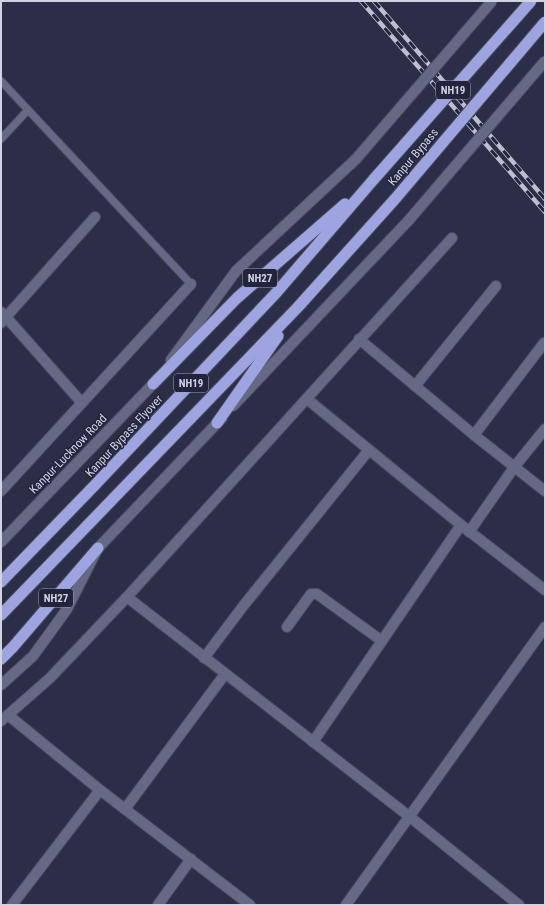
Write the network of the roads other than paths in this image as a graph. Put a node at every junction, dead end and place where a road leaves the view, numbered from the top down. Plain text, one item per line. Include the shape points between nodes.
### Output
1 (492, 1) edge
2 (531, 1) edge
3 (545, 22) edge
4 (545, 61) edge
5 (1, 81) edge
6 (28, 110) junction
7 (1, 139) edge
8 (374, 179) junction
9 (95, 217) dead end
10 (452, 238) dead end
11 (191, 284) joint
12 (496, 286) dead end
13 (298, 307) junction
14 (3, 317) edge
15 (360, 339) junction
16 (544, 343) dead end
17 (153, 384) junction
18 (415, 386) junction
19 (307, 399) junction
20 (82, 403) junction
21 (217, 423) junction
22 (545, 429) edge
23 (474, 435) junction
24 (369, 450) junction
25 (515, 466) junction
26 (545, 491) edge
27 (1, 492) edge
28 (461, 525) junction
29 (470, 532) junction
30 (1, 542) edge
31 (98, 548) junction
32 (1, 582) edge
33 (545, 590) edge
34 (127, 597) junction
35 (1, 615) edge
36 (287, 627) dead end
37 (545, 627) edge
38 (382, 642) junction
39 (204, 658) junction
40 (1, 659) edge
41 (225, 674) junction
42 (1, 685) edge
43 (5, 718) edge
44 (313, 742) junction
45 (100, 790) junction
46 (125, 809) junction
47 (410, 817) junction
48 (191, 859) junction
49 (12, 905) edge
50 (158, 905) edge
51 (250, 905) edge
52 (346, 905) edge
53 (519, 905) edge

1 - 17 street, Kanpur-Lucknow Road, bridge via 356,159 236,271
2 - 8 highway, Kanpur Bypass / NH19, bridge
3 - 13 highway, Kanpur Bypass / NH19, bridge via 395,199
4 - 21 street, bridge via 409,220
5 - 6 lane
6 - 7 lane
6 - 11 lane
8 - 17 highway, NH27 via 237,298
8 - 32 highway, Kanpur Bypass Flyover / NH19 via 276,293
9 - 14 street
10 - 15 street
11 - 20 street
12 - 18 street
13 - 21 highway, NH27
13 - 35 highway, NH19
14 - 20 street
15 - 18 street
15 - 19 street
16 - 23 street
17 - 30 street, Kanpur-Lucknow Road / NH27
18 - 23 street
19 - 24 street
19 - 34 street
20 - 27 street
21 - 31 street, NH27
22 - 25 street
23 - 25 street
24 - 28 street
24 - 39 street
25 - 26 street
25 - 29 street
28 - 29 street
28 - 38 street
29 - 33 street
31 - 40 highway, NH27
31 - 42 street via 67,609 33,656
34 - 39 street
34 - 43 street via 50,678
36 - 38 street via 311,594 316,594
37 - 47 street
38 - 44 street
39 - 41 street
41 - 44 street
41 - 46 street
43 - 45 street
44 - 47 street
45 - 46 street
45 - 49 street
46 - 48 street
47 - 52 street
47 - 53 street
48 - 50 street
48 - 51 street

